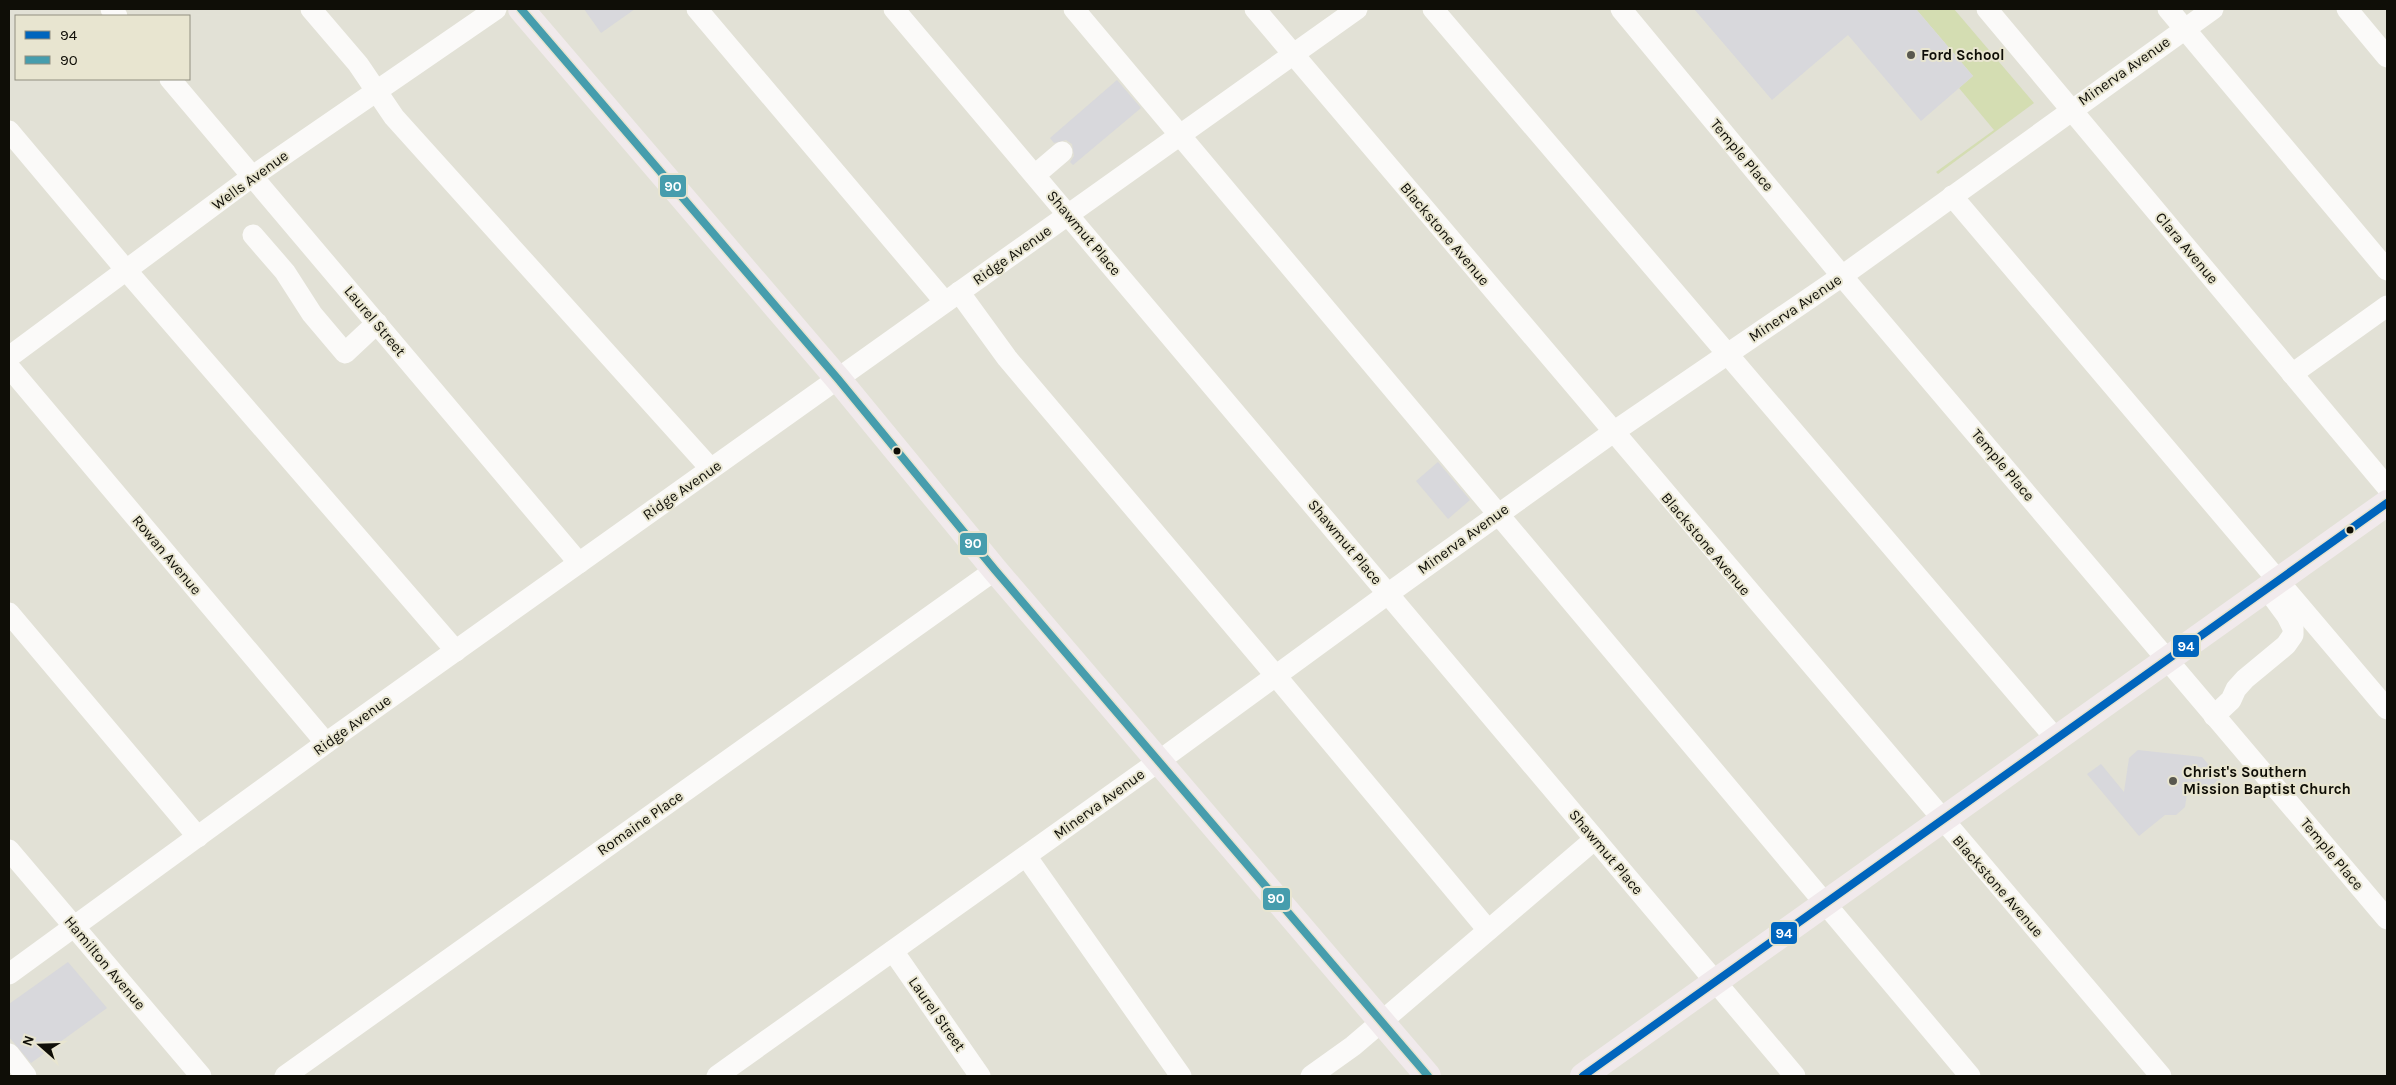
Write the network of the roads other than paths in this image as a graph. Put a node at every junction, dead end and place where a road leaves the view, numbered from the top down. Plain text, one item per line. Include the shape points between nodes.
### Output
1 (311, 9) edge
2 (496, 9) edge
3 (521, 9) edge
4 (697, 9) edge
5 (894, 9) edge
6 (1074, 9) edge
7 (1255, 9) edge
8 (1357, 9) edge
9 (1434, 9) edge
10 (1621, 9) edge
11 (1987, 9) edge
12 (2168, 9) edge
13 (2213, 9) edge
14 (2347, 9) edge
15 (2185, 28) junction
16 (1294, 55) junction
17 (2387, 57) edge
18 (171, 80) edge
19 (377, 91) junction
20 (2072, 108) junction
21 (9, 131) edge
22 (1181, 134) junction
23 (1062, 152) dead end
24 (1035, 175) junction
25 (253, 176) junction
26 (1952, 196) junction
27 (1068, 214) junction
28 (253, 235) dead end
29 (126, 270) junction
30 (2387, 270) edge
31 (1842, 276) junction
32 (952, 297) junction
33 (2387, 306) edge
34 (377, 323) junction
35 (1728, 354) junction
36 (9, 357) edge
37 (9, 367) edge
38 (2292, 374) junction
39 (838, 379) junction
40 (1612, 432) junction
41 (711, 469) junction
42 (2387, 486) edge
43 (2387, 503) edge
44 (1500, 513) junction
45 (579, 563) junction
46 (995, 570) junction
47 (2272, 585) junction
48 (1388, 593) junction
49 (9, 613) edge
50 (456, 651) junction
51 (2167, 660) junction
52 (1276, 676) junction
53 (2387, 709) edge
54 (2214, 716) junction
55 (2056, 739) junction
56 (326, 743) junction
57 (1159, 761) junction
58 (1942, 821) junction
59 (198, 837) junction
60 (1595, 839) junction
61 (9, 850) edge
62 (1026, 856) junction
63 (1824, 905) junction
64 (2387, 919) edge
65 (75, 927) junction
66 (1488, 930) junction
67 (893, 951) junction
68 (9, 974) edge
69 (1716, 982) junction
70 (1382, 1021) junction
71 (9, 1054) edge
72 (26, 1076) edge
73 (200, 1076) edge
74 (285, 1076) edge
75 (718, 1076) edge
76 (980, 1076) edge
77 (1181, 1076) edge
78 (1311, 1076) edge
79 (1428, 1076) edge
80 (1583, 1076) edge
81 (1795, 1076) edge
82 (1970, 1076) edge
83 (2161, 1076) edge

1 - 19 street
2 - 19 street, Wells Avenue
3 - 39 main road
4 - 32 street
5 - 24 street, Shawmut Place
6 - 22 street
7 - 16 street, Blackstone Avenue
8 - 16 street, Ridge Avenue
9 - 35 street
10 - 31 street, Temple Place
11 - 20 street, Clara Avenue
12 - 15 street
13 - 15 street, Minerva Avenue
14 - 17 street
15 - 20 street, Minerva Avenue
15 - 30 street
16 - 22 street, Ridge Avenue
16 - 40 street, Blackstone Avenue
18 - 25 street, Laurel Street
19 - 25 street, Wells Avenue
19 - 41 street via 394,117
20 - 26 street, Minerva Avenue
20 - 38 street, Clara Avenue
21 - 29 street
22 - 27 street, Ridge Avenue
22 - 44 street
23 - 24 street
24 - 27 street, Shawmut Place
25 - 29 street, Wells Avenue
25 - 34 street, Laurel Street
26 - 31 street, Minerva Avenue
26 - 47 street
27 - 32 street, Ridge Avenue
27 - 48 street, Shawmut Place
28 - 34 street via 345,353
29 - 36 street, Wells Avenue
29 - 50 street
31 - 35 street, Minerva Avenue
31 - 51 street, Temple Place
32 - 39 street, Ridge Avenue
32 - 52 street
33 - 38 street
34 - 45 street, Laurel Street
35 - 40 street, Minerva Avenue
35 - 55 street
37 - 56 street, Rowan Avenue
38 - 42 street, Clara Avenue
39 - 41 street, Ridge Avenue
39 - 46 main road
40 - 44 street, Minerva Avenue
40 - 58 street, Blackstone Avenue
41 - 45 street, Ridge Avenue
43 - 47 main road
44 - 48 street, Minerva Avenue
44 - 63 street
45 - 50 street, Ridge Avenue
46 - 57 main road
46 - 74 street, Romaine Place
47 - 51 main road
47 - 53 street
47 - 54 street via 2294,635 2236,688 2231,700
48 - 52 street, Minerva Avenue
48 - 60 street, Shawmut Place
49 - 59 street
50 - 56 street, Ridge Avenue
51 - 54 street, Temple Place
51 - 55 main road
52 - 57 street, Minerva Avenue
52 - 66 street
54 - 64 street, Temple Place
55 - 58 main road
56 - 59 street, Ridge Avenue
57 - 62 street, Minerva Avenue
57 - 70 main road
58 - 63 main road
58 - 83 street, Blackstone Avenue
59 - 65 street, Ridge Avenue
60 - 66 street
60 - 69 street, Shawmut Place
61 - 65 street, Hamilton Avenue
62 - 67 street, Minerva Avenue
62 - 77 street
63 - 69 main road
63 - 82 street
65 - 68 street, Ridge Avenue
65 - 73 street, Hamilton Avenue
66 - 70 street
67 - 75 street, Minerva Avenue
67 - 76 street, Laurel Street
69 - 80 main road
69 - 81 street, Shawmut Place
70 - 78 street
70 - 79 main road
71 - 72 street

